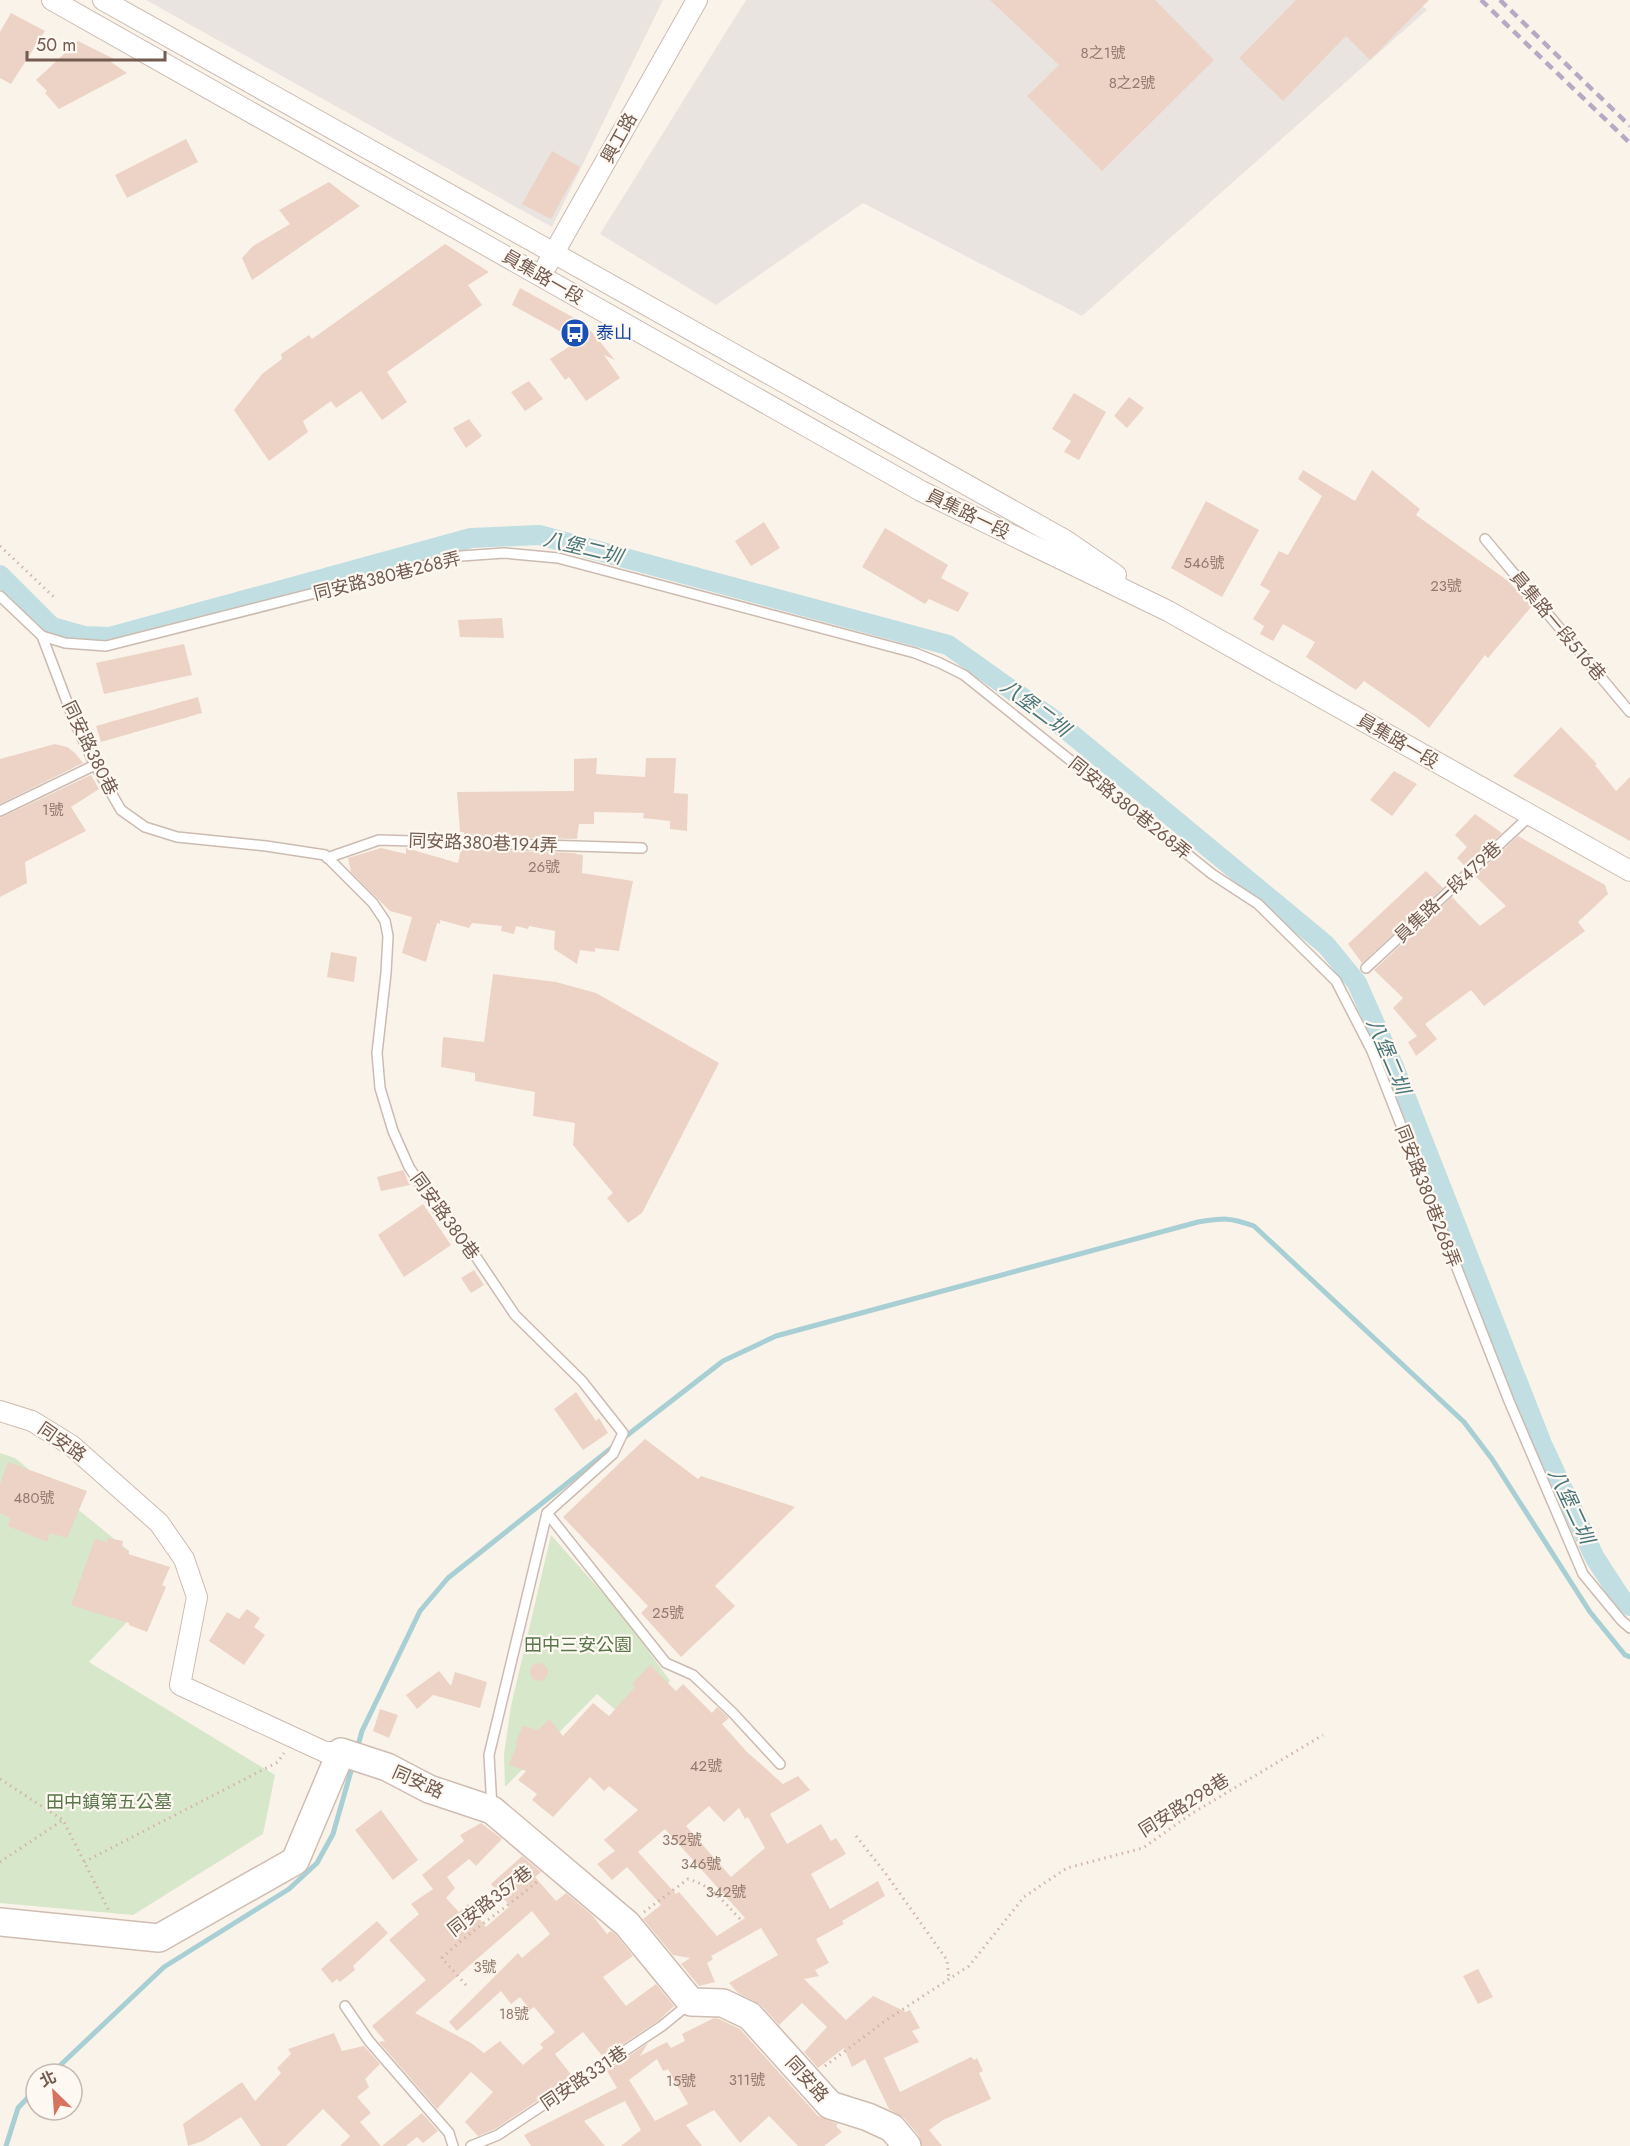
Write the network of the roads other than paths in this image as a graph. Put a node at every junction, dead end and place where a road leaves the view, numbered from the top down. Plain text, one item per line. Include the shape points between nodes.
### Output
1 (52, 0) edge
2 (103, 0) edge
3 (697, 0) edge
4 (554, 254) junction
5 (540, 275) junction
6 (1485, 539) dead end
7 (0, 596) edge
8 (1168, 611) junction
9 (42, 636) junction
10 (1630, 712) edge
11 (95, 765) junction
12 (0, 811) edge
13 (1530, 816) junction
14 (642, 848) dead end
15 (327, 858) junction
16 (1630, 871) edge
17 (1366, 968) dead end
18 (0, 1411) edge
19 (547, 1513) junction
20 (1630, 1628) edge
21 (341, 1752) junction
22 (780, 1764) dead end
23 (492, 1810) junction
24 (0, 1922) edge
25 (691, 2002) junction
26 (345, 2006) dead end
27 (453, 2146) edge
28 (471, 2146) edge
29 (907, 2146) edge

1 - 5 street, 員集路一段
2 - 4 street, 員集路一段
3 - 4 street, 興工路
4 - 5 street, 興工路
4 - 8 street, 員集路一段 via 1065,540
5 - 8 street, 員集路一段 via 921,491
6 - 10 lane, 員集路一段516巷
7 - 9 lane
8 - 13 street, 員集路一段
9 - 11 lane, 同安路380巷
9 - 20 lane, 同安路380巷268弄 via 65,643 106,646 461,556 504,554 558,558 604,570 915,653 964,675 1212,874 1258,904 1336,981 1372,1051 1509,1401 1583,1574
11 - 12 lane
11 - 15 lane, 同安路380巷 via 121,810 145,827 177,837 266,846
13 - 16 street, 員集路一段
13 - 17 lane, 員集路一段479巷
14 - 15 lane, 同安路380巷194弄 via 378,840
15 - 19 lane, 同安路380巷 via 373,903 385,921 386,974 377,1053 380,1088 409,1167 515,1315 582,1381 623,1433 613,1454
18 - 21 street, 同安路 via 32,1421 71,1445 159,1523 184,1559 197,1597 180,1685 325,1752
19 - 22 lane via 666,1663 693,1675
19 - 23 lane via 489,1755
21 - 23 street, 同安路
21 - 24 street via 295,1861 159,1938
23 - 25 street, 同安路 via 627,1924
25 - 28 lane, 同安路331巷 via 662,2026 498,2135
25 - 29 street, 同安路 via 723,2003 750,2016 830,2105 892,2128
26 - 27 lane via 369,2041 449,2133

